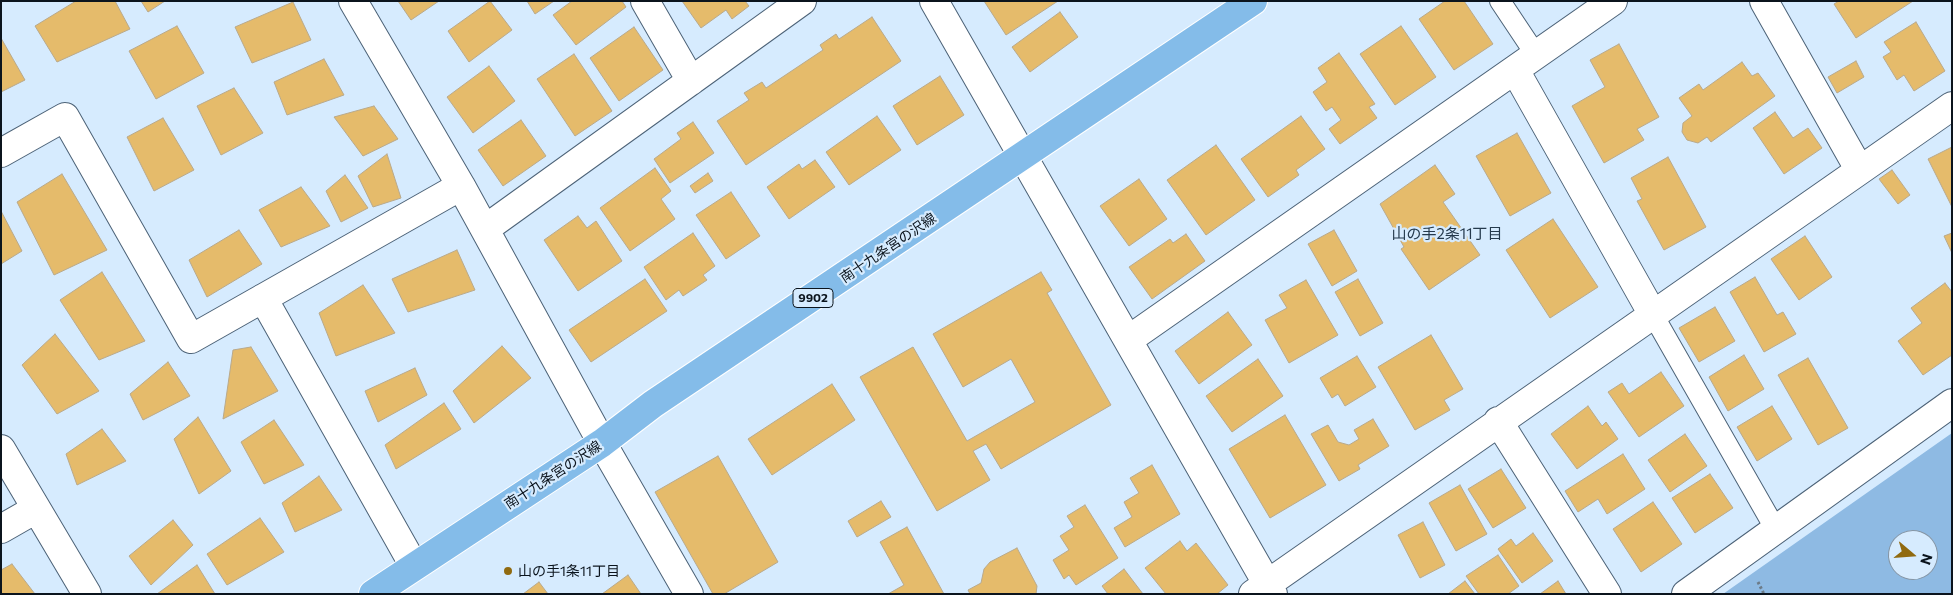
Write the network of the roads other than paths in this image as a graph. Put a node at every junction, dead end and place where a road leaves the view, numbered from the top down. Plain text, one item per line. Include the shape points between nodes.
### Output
1 (353, 1) edge
2 (645, 1) edge
3 (802, 1) edge
4 (934, 1) edge
5 (1253, 1) edge
6 (1500, 1) edge
7 (1613, 1) edge
8 (1764, 1) edge
9 (1526, 63) junction
10 (691, 81) junction
11 (1952, 106) edge
12 (1, 153) edge
13 (1022, 158) junction
14 (1859, 169) junction
15 (460, 186) junction
16 (484, 229) junction
17 (263, 298) junction
18 (1652, 314) junction
19 (1128, 340) junction
20 (1952, 403) edge
21 (1498, 421) junction
22 (602, 443) junction
23 (1, 449) edge
24 (36, 509) junction
25 (1, 529) edge
26 (1776, 530) junction
27 (414, 566) junction
28 (1264, 590) edge
29 (87, 594) edge
30 (373, 594) edge
31 (689, 594) edge
32 (1607, 594) edge
33 (1686, 594) edge

1 - 15 street
2 - 10 street
3 - 10 street
4 - 13 street
5 - 13 main road, 南十九条宮の沢線 / 9902
6 - 9 lane
7 - 9 street
8 - 14 street
9 - 18 street
9 - 19 street
10 - 16 street
11 - 14 street
12 - 17 street via 65,117 191,339
13 - 19 street
13 - 22 main road, 南十九条宮の沢線 / 9902 via 653,404
14 - 18 street
15 - 16 street
15 - 17 street
16 - 22 street
17 - 27 street
18 - 21 street
18 - 26 lane
19 - 28 street
20 - 26 street
21 - 28 street
21 - 32 street
22 - 27 main road, 南十九条宮の沢線 / 9902
22 - 31 street
23 - 24 street
24 - 25 street
24 - 29 street
26 - 33 street
27 - 30 main road, 南十九条宮の沢線 / 9902

